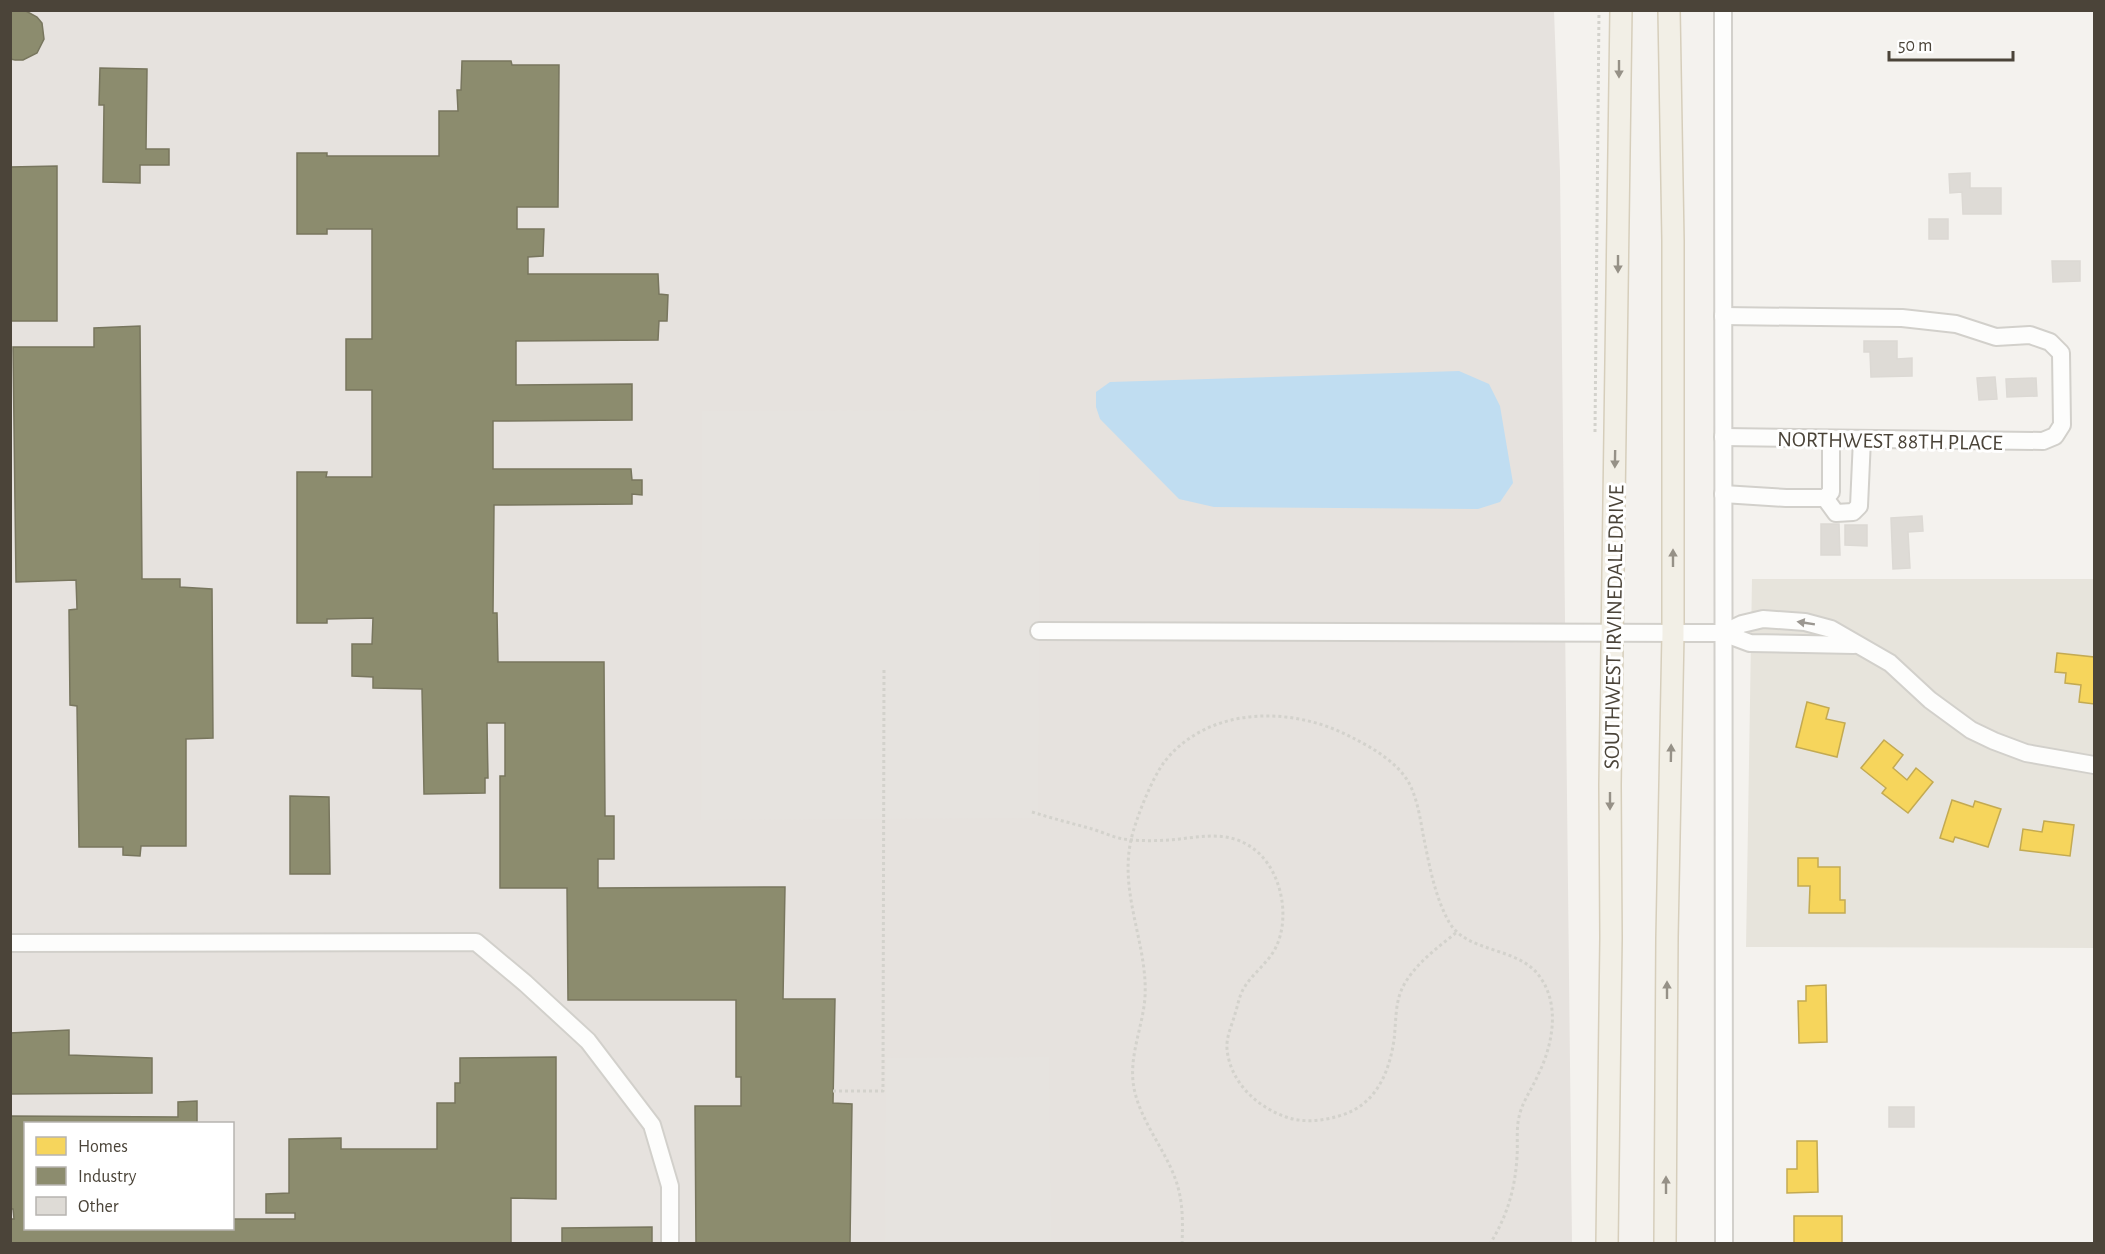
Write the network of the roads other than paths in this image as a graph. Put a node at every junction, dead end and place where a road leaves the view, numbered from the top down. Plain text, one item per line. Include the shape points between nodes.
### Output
1 (1621, 10) edge
2 (1669, 10) edge
3 (1723, 10) edge
4 (1723, 316) junction
5 (1723, 437) junction
6 (1831, 439) junction
7 (1862, 439) junction
8 (1723, 494) junction
9 (1825, 498) junction
10 (1039, 631) dead end
11 (1613, 633) junction
12 (1673, 633) junction
13 (1723, 633) junction
14 (1858, 646) junction
15 (2094, 765) edge
16 (10, 943) edge
17 (670, 1244) edge
18 (1607, 1244) edge
19 (1665, 1244) edge
20 (1724, 1244) edge

1 -> 11 main road, SOUTHWEST IRVINEDALE DRIVE
12 -> 2 main road
3 - 4 street
4 - 5 street
4 - 7 street, NORTHWEST 88TH PLACE via 1902,318 1956,324 1996,337 2030,335 2050,342 2061,353 2062,425 2055,436 2043,441
5 - 6 street, NORTHWEST 88TH PLACE
5 - 8 street
6 - 7 street, NORTHWEST 88TH PLACE
6 - 9 street via 1831,492
7 - 9 street via 1859,506 1853,512 1836,513
8 - 9 street
8 - 13 street
10 - 11 street
11 - 12 street
11 -> 18 main road, SOUTHWEST IRVINEDALE DRIVE
12 - 13 street
19 -> 12 main road
13 - 14 street via 1750,643
14 -> 13 street via 1832,628 1805,622 1763,619
13 - 20 street
14 - 15 street via 1890,663 1930,700 1971,730 2026,753
16 - 17 street via 477,942 588,1041 652,1125 670,1186

